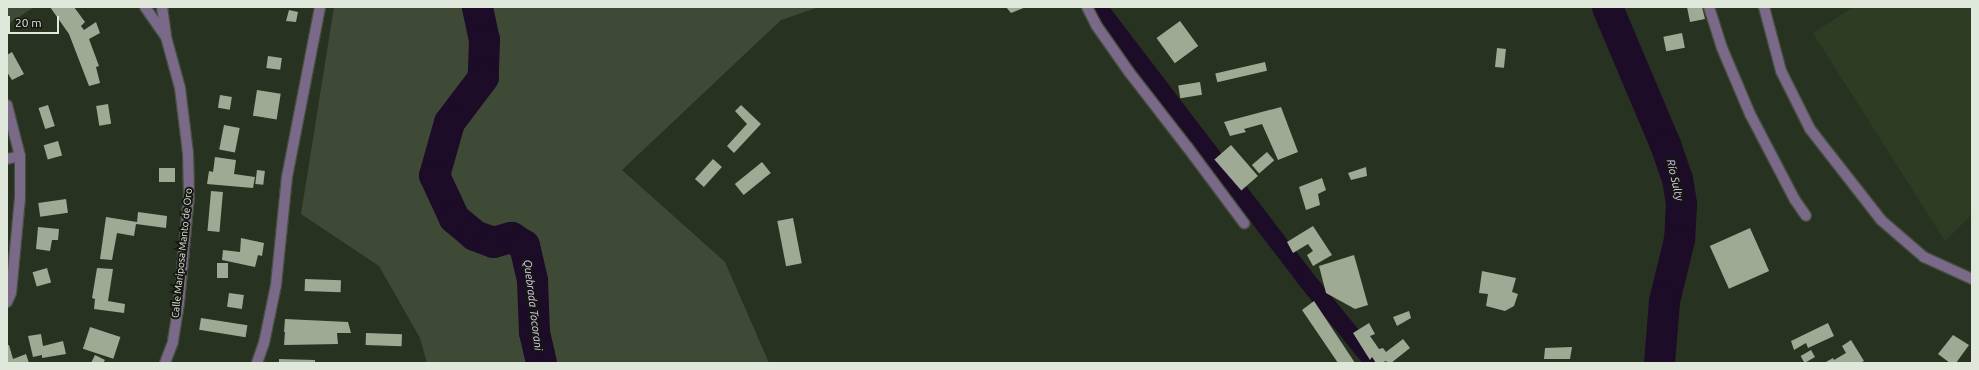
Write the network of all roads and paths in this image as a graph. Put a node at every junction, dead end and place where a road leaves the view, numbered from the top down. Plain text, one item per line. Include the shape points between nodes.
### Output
1 (145, 7) edge
2 (162, 7) edge
3 (320, 7) edge
4 (1087, 7) edge
5 (1709, 7) edge
6 (1764, 7) edge
7 (166, 37) junction
8 (7, 105) edge
9 (20, 156) junction
10 (7, 159) edge
11 (1806, 216) dead end
12 (1244, 223) dead end
13 (1972, 279) edge
14 (7, 302) edge
15 (165, 363) edge
16 (257, 363) edge

1 - 7 street, Calle Mariposa Manto de Oro
2 - 7 street
3 - 16 street via 287,177 276,285 264,343
4 - 12 street via 1096,25 1129,72
5 - 11 street via 1722,48 1750,114
6 - 13 street via 1781,72 1815,135 1880,220 1924,257
7 - 15 street, Calle Mariposa Manto de Oro via 180,88 190,194 179,303 173,342
8 - 9 street
9 - 10 street
9 - 14 street via 11,293

